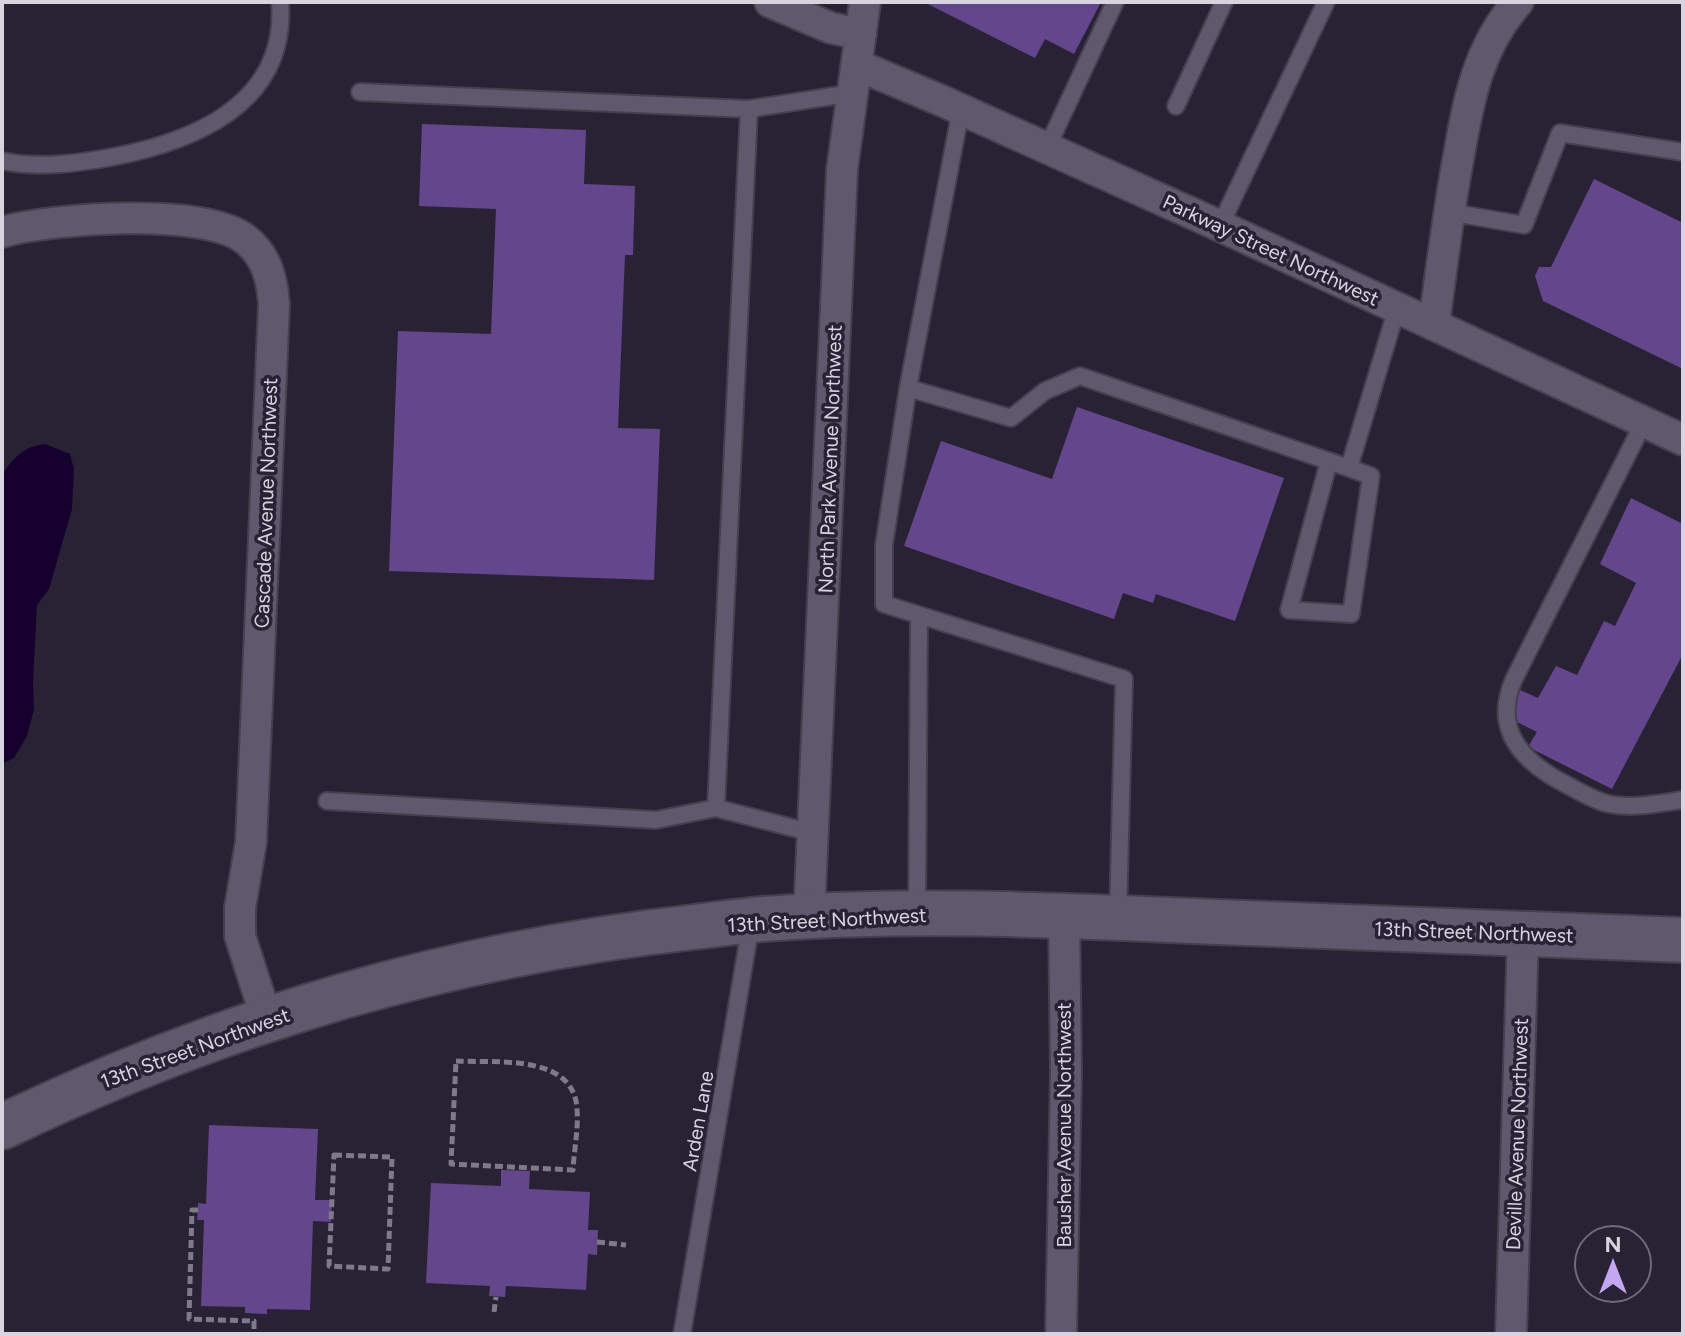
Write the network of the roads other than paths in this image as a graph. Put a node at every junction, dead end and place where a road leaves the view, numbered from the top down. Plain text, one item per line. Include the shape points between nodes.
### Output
1 (280, 2) edge
2 (770, 2) edge
3 (865, 2) edge
4 (1115, 2) edge
5 (1224, 2) edge
6 (1326, 2) edge
7 (1518, 2) edge
8 (861, 34) junction
9 (855, 79) junction
10 (360, 92) dead end
11 (1176, 106) dead end
12 (749, 109) junction
13 (961, 109) junction
14 (1047, 148) junction
15 (1683, 152) edge
16 (2, 161) edge
17 (1448, 212) junction
18 (1220, 226) junction
19 (2, 232) edge
20 (1397, 308) junction
21 (1434, 325) junction
22 (908, 388) junction
23 (1644, 422) junction
24 (1683, 440) edge
25 (1329, 461) junction
26 (1349, 468) junction
27 (919, 615) junction
28 (1683, 800) edge
29 (327, 801) dead end
30 (716, 808) junction
31 (813, 833) junction
32 (917, 914) junction
33 (1064, 916) junction
34 (809, 917) junction
35 (1118, 918) junction
36 (751, 921) junction
37 (1523, 934) junction
38 (1683, 940) edge
39 (267, 1020) junction
40 (2, 1127) edge
41 (682, 1331) edge
42 (1061, 1334) edge
43 (1511, 1334) edge

1 - 16 lane via 279,40 260,81 230,113 196,133 149,150 88,161 39,166
2 - 8 street via 831,28
3 - 8 street, North Park Avenue Northwest
4 - 14 lane
5 - 11 lane
6 - 18 lane
7 - 17 street via 1471,88
8 - 9 street, North Park Avenue Northwest
9 - 12 lane
9 - 13 street, Parkway Street Northwest
9 - 31 street, North Park Avenue Northwest via 842,170
10 - 12 lane
12 - 30 lane
13 - 14 street, Parkway Street Northwest
13 - 22 lane
14 - 18 street, Parkway Street Northwest
15 - 17 lane via 1560,133 1524,225
17 - 21 street
18 - 20 street, Parkway Street Northwest
19 - 39 street, Cascade Avenue Northwest via 96,218 208,223 246,240 272,279 251,842 240,908 240,936
20 - 21 street, Parkway Street Northwest
20 - 26 lane
21 - 23 street, Parkway Street Northwest
22 - 25 lane via 1011,418 1045,391 1080,376
22 - 27 lane via 884,545 884,604
23 - 24 street, Parkway Street Northwest
23 - 28 lane via 1514,679 1507,716 1520,751 1532,764 1596,800 1627,806
25 - 26 lane
25 - 26 lane via 1289,610 1351,614 1371,476
27 - 32 lane
27 - 35 lane via 1124,679
29 - 30 lane via 656,820
30 - 31 lane
31 - 34 street, North Park Avenue Northwest
32 - 33 main road, 13th Street Northwest
32 - 34 main road, 13th Street Northwest
33 - 35 main road, 13th Street Northwest
33 - 42 street, Bausher Avenue Northwest
34 - 36 main road, 13th Street Northwest
35 - 37 main road, 13th Street Northwest
36 - 39 main road, 13th Street Northwest via 632,934 449,968
36 - 41 lane, Arden Lane
37 - 38 main road, 13th Street Northwest
37 - 43 street, Deville Avenue Northwest
39 - 40 main road, 13th Street Northwest via 184,1048

